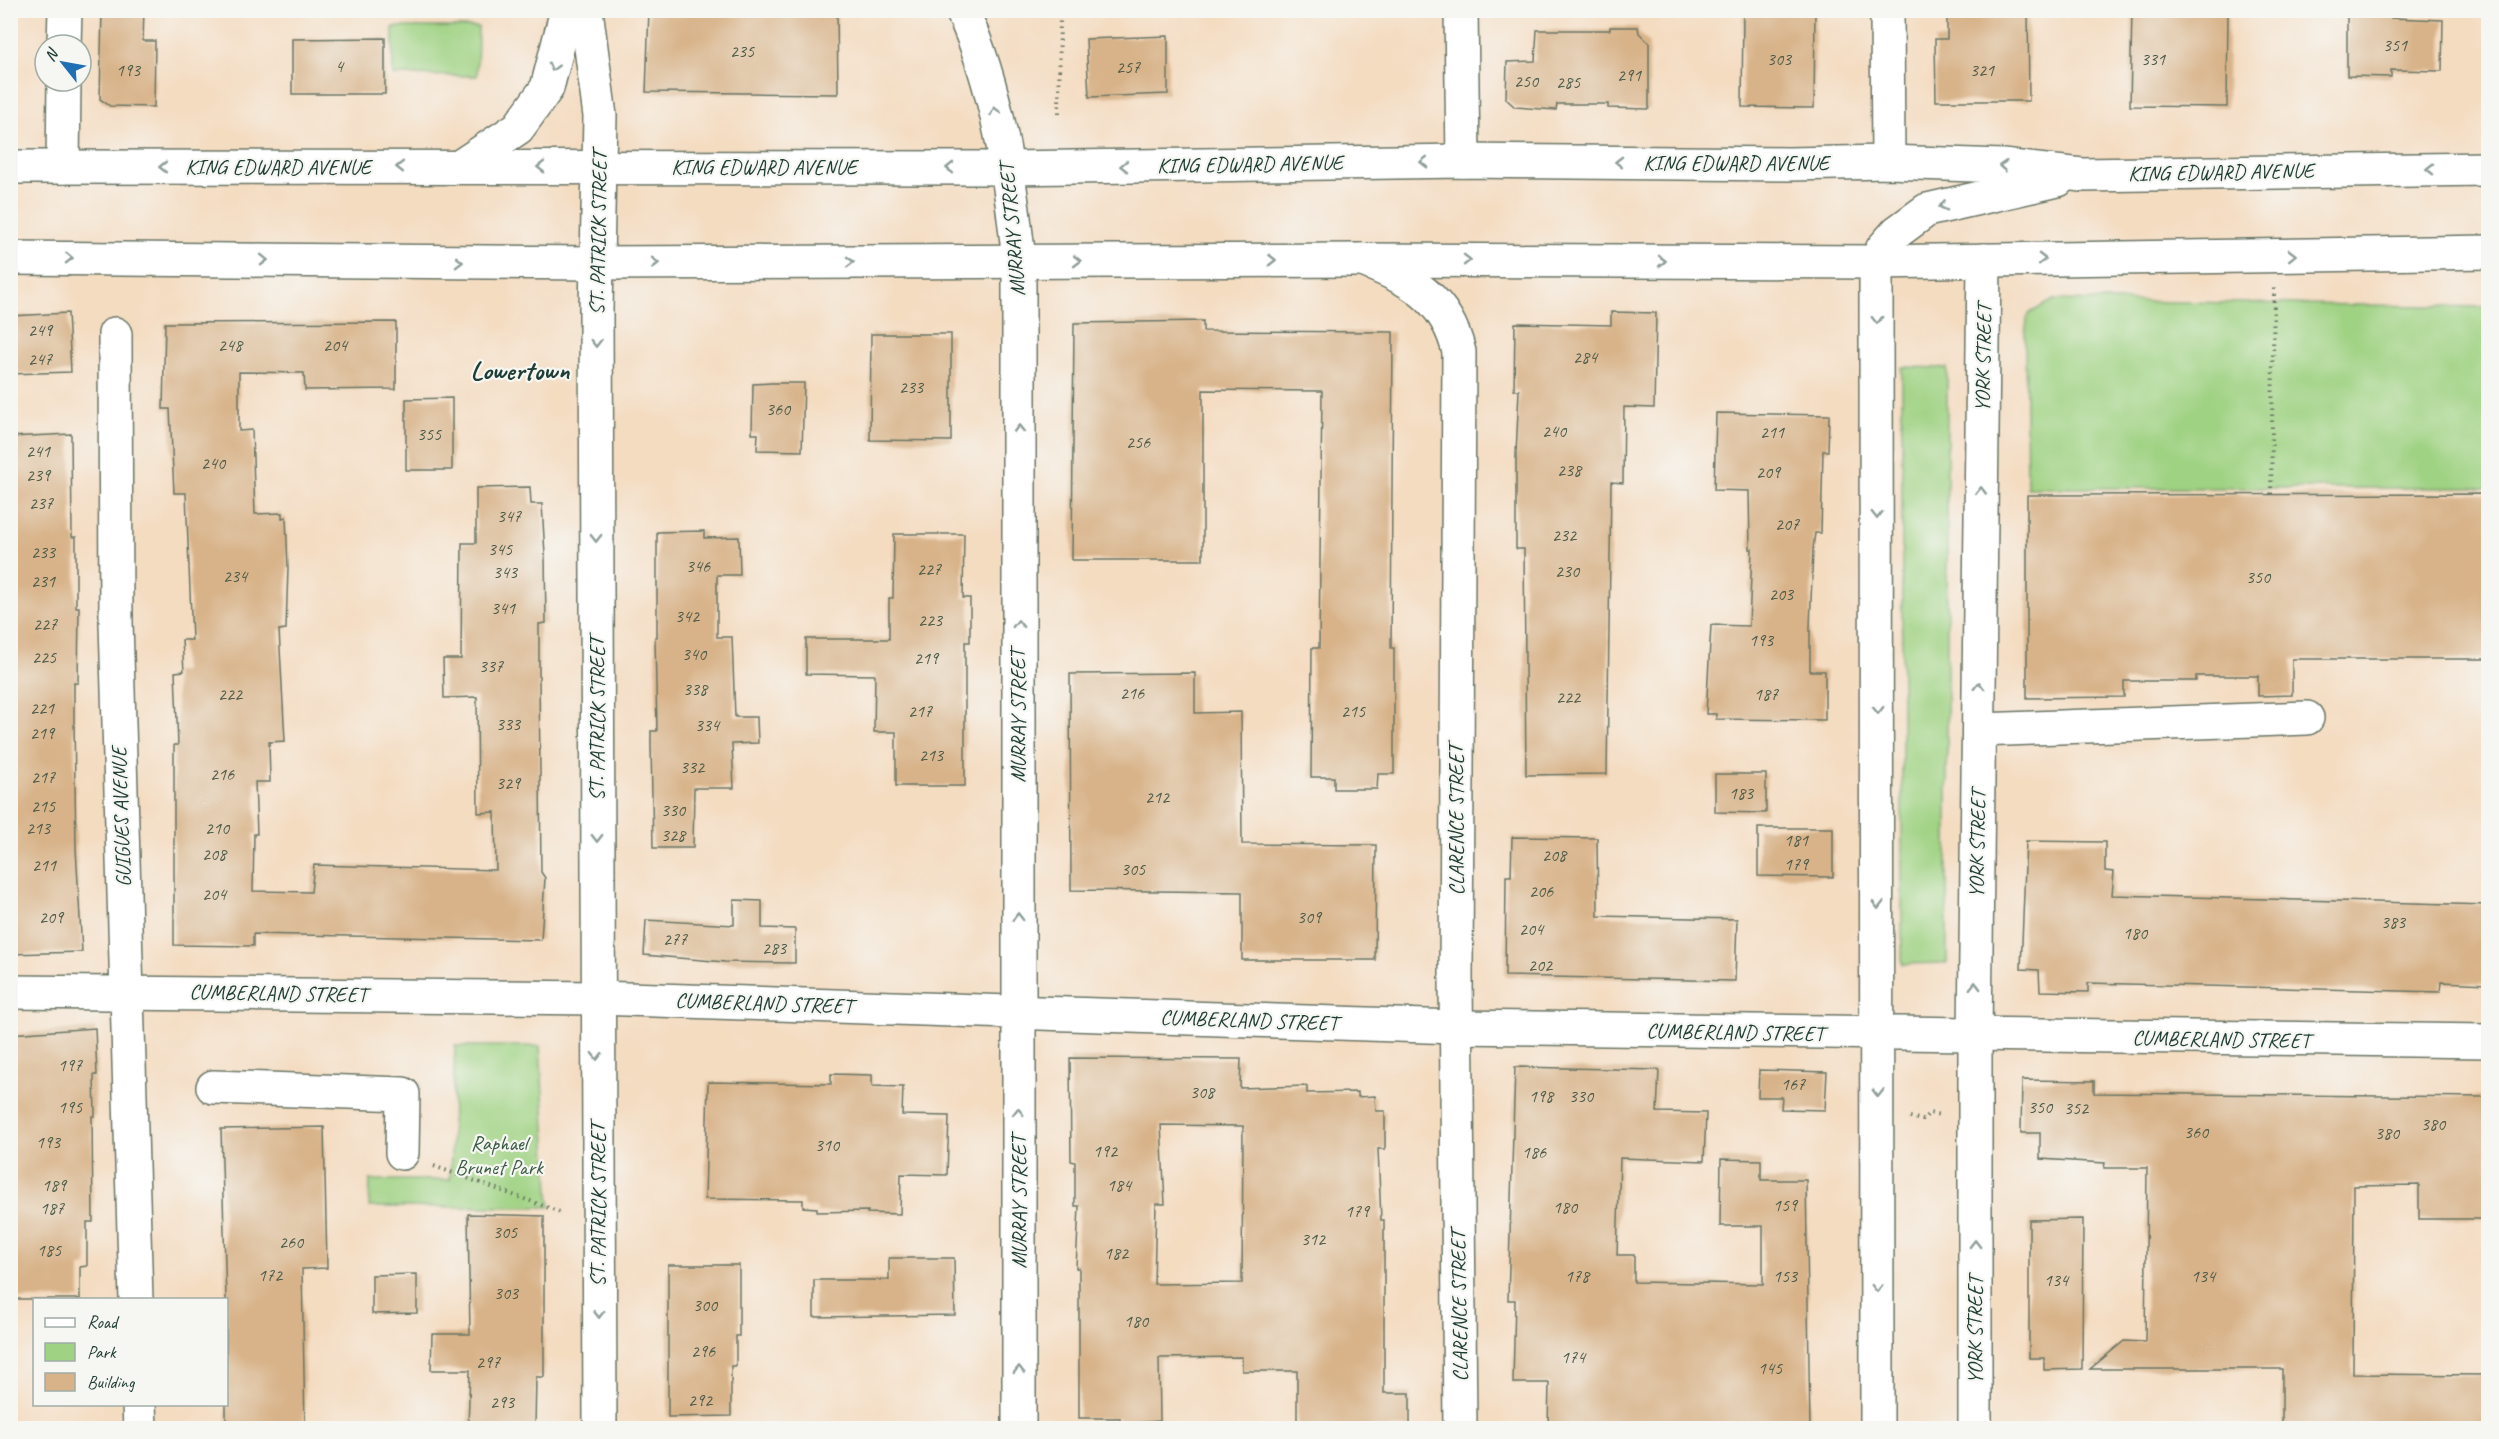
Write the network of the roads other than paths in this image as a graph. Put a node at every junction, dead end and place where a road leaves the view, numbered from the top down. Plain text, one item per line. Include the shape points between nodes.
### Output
1 (65, 10) edge
2 (567, 10) edge
3 (586, 10) edge
4 (962, 10) edge
5 (1461, 10) edge
6 (1887, 10) edge
7 (64, 33) edge
8 (64, 93) edge
9 (1463, 161) junction
10 (1888, 162) junction
11 (10, 167) edge
12 (63, 167) junction
13 (459, 167) junction
14 (600, 167) junction
15 (1009, 168) junction
16 (2488, 169) edge
17 (2082, 175) junction
18 (2488, 252) edge
19 (10, 258) edge
20 (1363, 260) junction
21 (1983, 260) junction
22 (1019, 261) junction
23 (1876, 262) junction
24 (596, 263) junction
25 (115, 334) dead end
26 (2307, 718) dead end
27 (1979, 730) junction
28 (126, 991) junction
29 (10, 992) edge
30 (597, 998) junction
31 (1017, 1011) junction
32 (1456, 1027) junction
33 (1878, 1034) junction
34 (1975, 1036) junction
35 (2488, 1041) edge
36 (213, 1087) dead end
37 (402, 1153) road end
38 (136, 1298) edge
39 (139, 1406) edge
40 (140, 1428) edge
41 (600, 1428) edge
42 (1019, 1428) edge
43 (1460, 1428) edge
44 (1877, 1428) edge
45 (1975, 1428) edge

1 - 7 main road
2 -> 13 main road via 547,88 518,128
3 - 14 main road, ST. PATRICK STREET via 600,116
15 -> 4 main road, MURRAY STREET via 986,71
5 - 9 main road
6 - 10 main road
8 - 12 main road
10 -> 9 main road, KING EDWARD AVENUE
9 -> 15 main road, KING EDWARD AVENUE
17 -> 10 main road, KING EDWARD AVENUE via 2003,166
11 - 12 main road, KING EDWARD AVENUE
13 -> 12 main road, KING EDWARD AVENUE
14 -> 13 main road, KING EDWARD AVENUE
15 -> 14 main road, KING EDWARD AVENUE
14 - 24 main road, ST. PATRICK STREET
15 - 22 main road, MURRAY STREET
16 -> 17 main road, KING EDWARD AVENUE
17 -> 23 main road via 1927,210 1897,232
21 -> 18 main road
19 -> 24 main road
22 -> 20 main road
20 -> 23 main road
20 - 32 main road, CLARENCE STREET via 1401,275 1421,288 1445,316 1459,352
21 - 23 main road
27 -> 21 main road, YORK STREET
24 -> 22 main road
31 -> 22 main road, MURRAY STREET
23 -> 33 main road
24 -> 30 main road, ST. PATRICK STREET
25 - 28 main road, GUIGUES AVENUE via 116,622
26 - 27 main road
34 -> 27 main road, YORK STREET
28 - 29 main road, CUMBERLAND STREET
28 - 30 main road, CUMBERLAND STREET
28 - 38 main road, GUIGUES AVENUE
30 - 31 main road, CUMBERLAND STREET
30 -> 41 main road, ST. PATRICK STREET
31 - 32 main road, CUMBERLAND STREET
42 -> 31 main road, MURRAY STREET
32 - 33 main road, CUMBERLAND STREET
32 - 43 main road, CLARENCE STREET
33 - 34 main road, CUMBERLAND STREET
33 -> 44 main road
34 - 35 main road, CUMBERLAND STREET
45 -> 34 main road, YORK STREET
36 - 37 main road via 403,1094
39 - 40 main road

